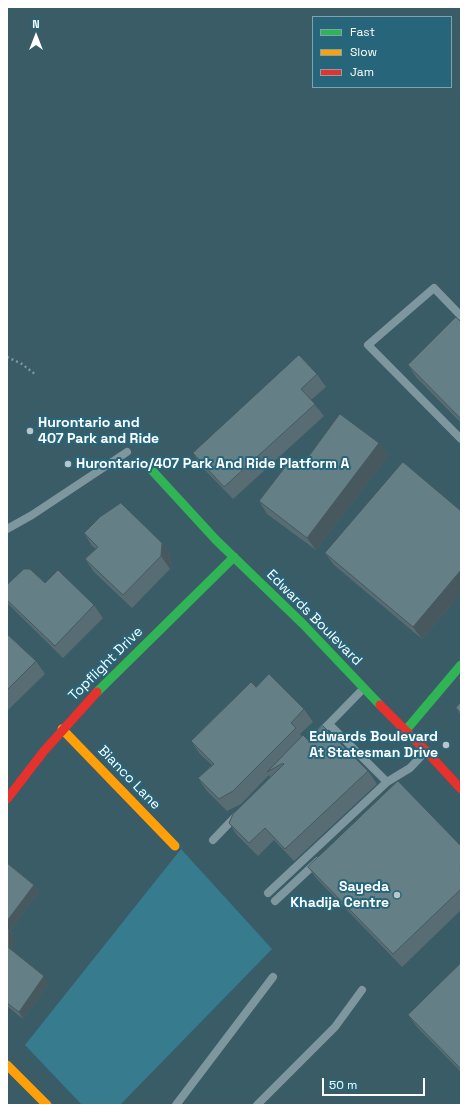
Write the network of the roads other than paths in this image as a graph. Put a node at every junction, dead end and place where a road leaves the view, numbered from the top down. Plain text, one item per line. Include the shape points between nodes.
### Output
1 (461, 316) edge
2 (461, 439) edge
3 (126, 452) dead end
4 (148, 466) dead end
5 (7, 529) edge
6 (234, 557) junction
7 (461, 665) edge
8 (364, 689) junction
9 (329, 724) junction
10 (62, 730) junction
11 (406, 730) junction
12 (312, 741) edge
13 (426, 751) junction
14 (391, 785) junction
15 (461, 789) edge
16 (7, 799) edge
17 (240, 812) edge
18 (213, 840) dead end
19 (175, 846) dead end
20 (324, 856) edge
21 (268, 893) dead end
22 (276, 901) dead end
23 (273, 977) dead end
24 (362, 990) dead end
25 (7, 1065) edge
26 (47, 1105) edge
27 (176, 1105) edge
28 (257, 1105) edge

1 - 2 lane via 434,288 368,345
3 - 5 lane
4 - 6 street, Edwards Boulevard
6 - 8 street, Edwards Boulevard via 303,624
6 - 10 street, Topflight Drive
7 - 11 street
8 - 9 lane
8 - 11 street, Edwards Boulevard
9 - 12 lane
9 - 14 lane
10 - 16 street, Topflight Drive
10 - 19 street, Bianco Lane
11 - 13 street, Edwards Boulevard
13 - 14 lane
13 - 15 street, Edwards Boulevard
14 - 21 lane
17 - 18 lane
20 - 22 lane
23 - 27 lane
24 - 28 lane via 335,1027
25 - 26 street

